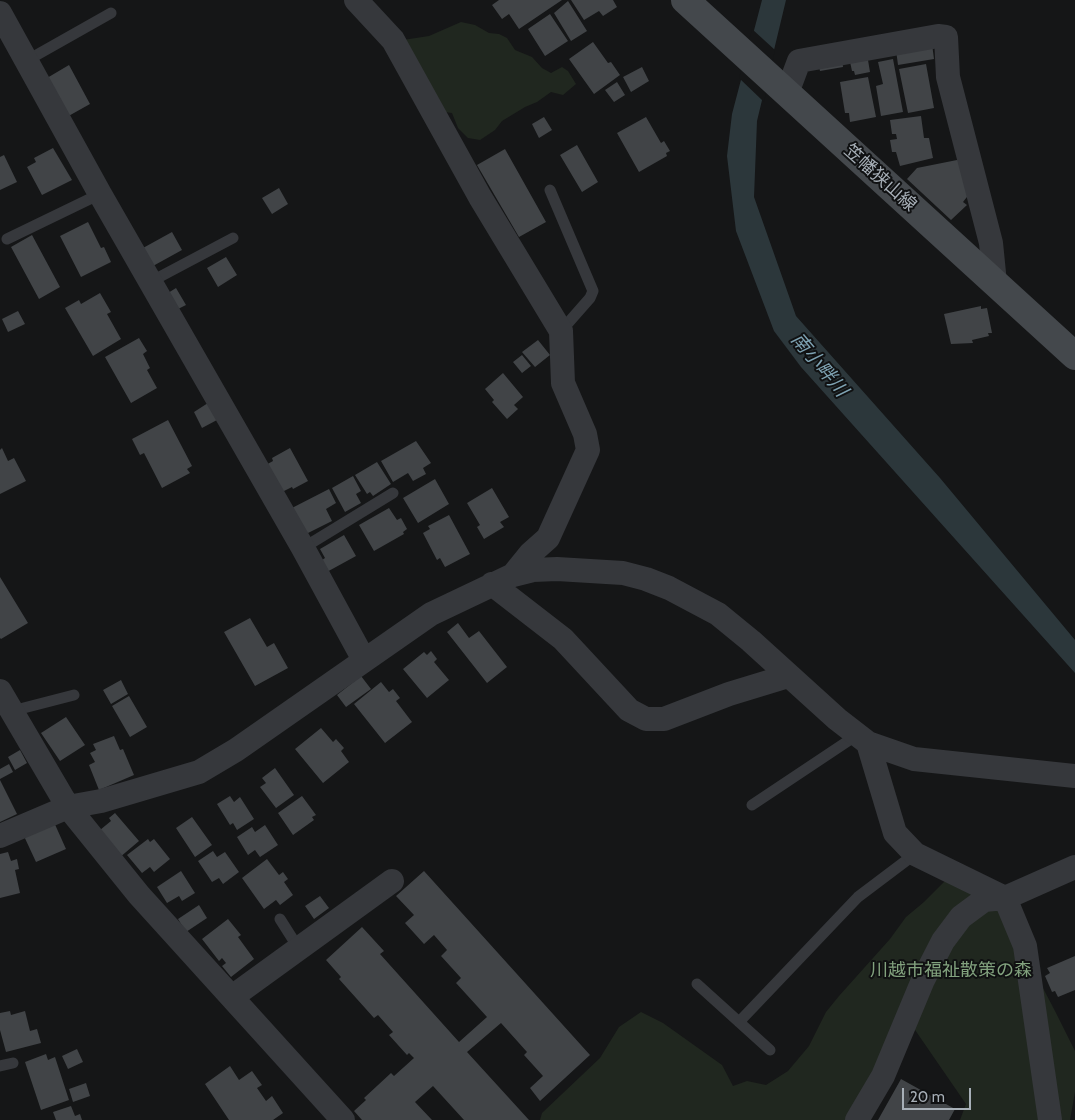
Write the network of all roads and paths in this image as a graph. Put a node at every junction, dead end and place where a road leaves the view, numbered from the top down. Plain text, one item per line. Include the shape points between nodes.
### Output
1 (356, 0) edge
2 (685, 0) edge
3 (0, 13) edge
4 (111, 13) dead end
5 (26, 61) junction
6 (784, 91) junction
7 (550, 190) dead end
8 (100, 194) junction
9 (233, 238) dead end
10 (7, 239) dead end
11 (150, 282) junction
12 (995, 283) junction
13 (561, 331) junction
14 (1075, 356) edge
15 (393, 493) dead end
16 (303, 548) junction
17 (503, 580) junction
18 (364, 660) junction
19 (788, 676) junction
20 (0, 691) edge
21 (74, 695) dead end
22 (12, 711) junction
23 (862, 739) junction
24 (1075, 776) edge
25 (752, 805) dead end
26 (68, 806) junction
27 (0, 836) edge
28 (915, 854) junction
29 (1075, 867) edge
30 (392, 881) dead end
31 (1006, 898) junction
32 (280, 919) dead end
33 (299, 949) junction
34 (698, 984) dead end
35 (232, 998) junction
36 (739, 1022) junction
37 (770, 1050) dead end
38 (13, 1063) dead end
39 (0, 1066) edge
40 (343, 1120) edge
41 (857, 1120) edge
42 (1050, 1120) edge

1 - 13 street via 392,40 480,197
2 - 6 main road, 笠幡狭山線
3 - 5 street
4 - 5 lane
5 - 8 street
6 - 12 main road, 笠幡狭山線
6 - 12 street via 799,61 946,37 948,77 989,233
7 - 13 lane via 593,291
8 - 10 lane
8 - 11 street
9 - 11 lane
11 - 16 street
12 - 14 main road, 笠幡狭山線
13 - 17 street via 563,383 585,434 588,450 548,538
15 - 16 lane
16 - 18 street
17 - 18 street via 431,614
17 - 19 street via 534,570 556,569 623,573 646,579 718,614
17 - 19 street via 629,710 646,719 664,719
18 - 26 street via 236,750 199,772 101,801
19 - 23 street
20 - 22 street
21 - 22 lane
22 - 26 street
23 - 24 street via 914,759
23 - 25 lane
23 - 28 street via 895,833
26 - 27 street
26 - 35 street via 139,895
28 - 31 street
28 - 36 lane via 858,898
29 - 31 street
30 - 33 street
31 - 41 street via 984,900 961,917 942,941 883,1076
31 - 42 street via 1026,946
32 - 33 lane
33 - 35 street
34 - 36 lane
35 - 40 street
36 - 37 lane
38 - 39 lane

